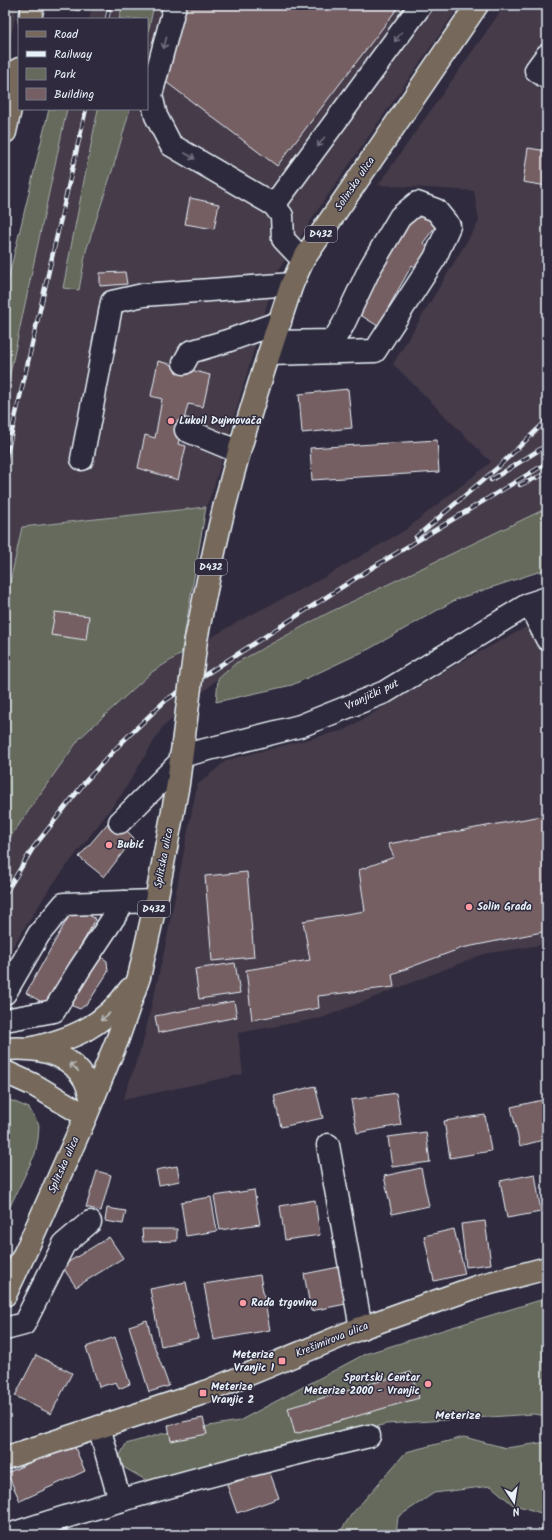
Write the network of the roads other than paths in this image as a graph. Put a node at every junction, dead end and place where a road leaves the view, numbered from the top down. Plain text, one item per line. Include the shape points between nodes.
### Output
1 (33, 5) edge
2 (175, 5) edge
3 (421, 5) edge
4 (473, 6) edge
5 (30, 18) edge
6 (547, 55) edge
7 (18, 74) edge
8 (547, 78) edge
9 (5, 132) edge
10 (274, 205) junction
11 (304, 260) junction
12 (292, 284) junction
13 (274, 340) junction
14 (184, 363) dead end
15 (186, 430) dead end
16 (239, 452) junction
17 (82, 459) dead end
18 (228, 493) joint
19 (538, 601) edge
20 (547, 639) edge
21 (181, 759) junction
22 (120, 822) dead end
23 (156, 901) junction
24 (124, 902) junction
25 (139, 977) junction
26 (5, 993) edge
27 (5, 1020) edge
28 (5, 1049) edge
29 (29, 1049) junction
30 (5, 1072) edge
31 (89, 1108) junction
32 (328, 1145) dead end
33 (90, 1222) dead end
34 (547, 1268) edge
35 (5, 1295) edge
36 (361, 1328) junction
37 (5, 1329) edge
38 (100, 1427) junction
39 (369, 1436) dead end
40 (5, 1458) edge
41 (120, 1501) junction
42 (14, 1534) edge

1 - 5 main road
2 -> 10 street via 151,96 156,116 171,144
3 -> 10 street
4 - 11 main road, Solinska ulica / D432
6 - 8 street via 536,70
7 - 9 main road
10 - 11 street via 282,216 283,239
11 - 12 main road, Solinska ulica / D432
12 - 13 main road, Solinska ulica / D432
12 - 17 street via 143,295 112,302
13 - 13 street via 375,351 434,258 449,226 436,210 417,203 400,217 333,340
13 - 14 street via 227,341 190,352
13 - 16 main road, Solinska ulica / D432
15 - 16 street
16 - 18 main road, Solinska ulica / D432
18 - 21 main road, Splitska ulica / D432, bridge via 196,640
19 - 20 street
19 - 21 street, Vranjički put via 385,692 300,726
21 - 22 street
21 - 23 main road, Splitska ulica / D432
23 - 24 street
23 - 25 main road, Splitska ulica / D432
24 - 26 street via 64,904 39,934
24 - 27 street via 54,1011
25 -> 29 main road via 119,1005 97,1023 78,1034
25 - 31 main road, Splitska ulica / D432 via 118,1038
28 - 29 main road
31 -> 29 main road via 85,1080 76,1068 49,1052
30 - 31 main road
31 - 35 main road, Splitska ulica
32 - 36 street
33 - 37 street via 64,1244 24,1324
34 - 36 main road, Krešimirova ulica via 479,1286
36 - 38 main road, Krešimirova ulica via 203,1393
38 - 40 main road, Krešimirova ulica
38 - 41 street
39 - 41 street
41 - 42 street via 71,1514

